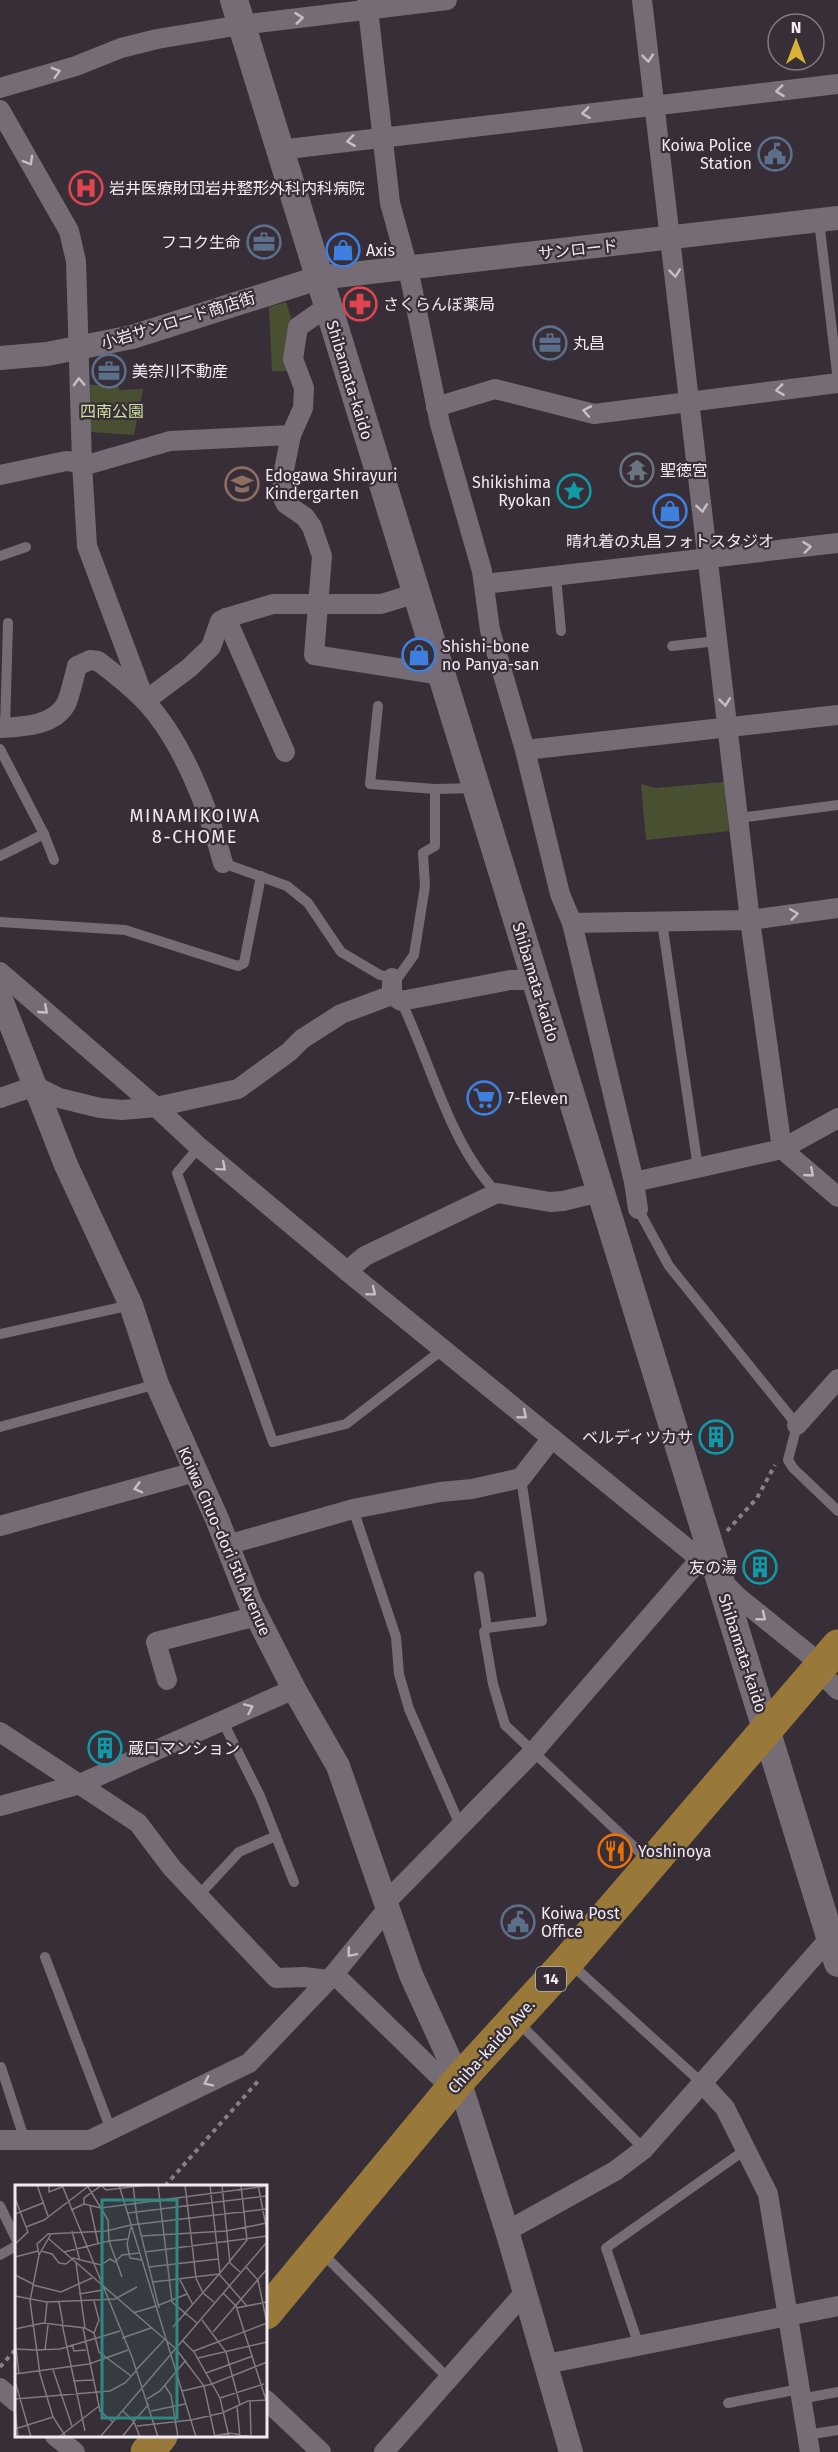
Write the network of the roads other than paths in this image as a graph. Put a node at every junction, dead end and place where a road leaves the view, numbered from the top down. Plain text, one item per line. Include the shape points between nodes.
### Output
1 (447, 0) edge
2 (642, 0) edge
3 (367, 5) edge
4 (238, 12) edge
5 (838, 84) edge
6 (0, 88) edge
7 (654, 105) junction
8 (0, 110) edge
9 (383, 137) junction
10 (279, 150) junction
11 (828, 220) edge
12 (670, 238) junction
13 (408, 268) junction
14 (318, 278) junction
15 (327, 306) junction
16 (77, 348) junction
17 (0, 358) edge
18 (838, 382) edge
19 (689, 402) junction
20 (436, 407) junction
21 (291, 435) junction
22 (82, 463) junction
23 (0, 475) edge
24 (838, 543) edge
25 (26, 547) dead end
26 (0, 556) edge
27 (707, 559) junction
28 (556, 576) junction
29 (484, 584) junction
30 (417, 593) junction
31 (317, 602) junction
32 (225, 618) junction
33 (8, 623) dead end
34 (561, 631) dead end
35 (717, 641) junction
36 (672, 646) dead end
37 (442, 675) junction
38 (145, 701) junction
39 (378, 706) dead end
40 (838, 715) edge
41 (3, 728) edge
42 (728, 728) junction
43 (0, 749) edge
44 (525, 750) junction
45 (285, 752) dead end
46 (477, 788) junction
47 (435, 789) junction
48 (838, 805) edge
49 (739, 818) junction
50 (44, 834) junction
51 (0, 856) edge
52 (54, 860) dead end
53 (223, 863) joint
54 (261, 876) junction
55 (838, 908) edge
56 (750, 920) junction
57 (0, 922) edge
58 (662, 922) junction
59 (572, 923) junction
60 (0, 972) edge
61 (536, 980) junction
62 (395, 991) junction
63 (1, 1004) edge
64 (35, 1086) junction
65 (0, 1098) edge
66 (156, 1107) junction
67 (838, 1118) edge
68 (199, 1147) junction
69 (782, 1149) junction
70 (698, 1168) junction
71 (634, 1182) junction
72 (600, 1192) junction
73 (497, 1193) junction
74 (838, 1197) edge
75 (638, 1209) joint
76 (347, 1272) junction
77 (131, 1305) junction
78 (0, 1334) edge
79 (442, 1350) junction
80 (838, 1379) edge
81 (157, 1384) junction
82 (797, 1425) junction
83 (0, 1427) edge
84 (552, 1438) junction
85 (195, 1472) junction
86 (520, 1478) junction
87 (352, 1509) junction
88 (838, 1511) edge
89 (0, 1526) edge
90 (227, 1545) junction
91 (709, 1568) junction
92 (479, 1576) dead end
93 (257, 1616) junction
94 (487, 1628) junction
95 (829, 1668) edge
96 (167, 1680) dead end
97 (294, 1689) junction
98 (222, 1720) junction
99 (767, 1728) junction
100 (0, 1732) edge
101 (534, 1751) junction
102 (80, 1784) junction
103 (0, 1806) edge
104 (460, 1825) junction
105 (276, 1836) junction
106 (652, 1864) junction
107 (294, 1882) dead end
108 (199, 1895) junction
109 (388, 1905) junction
110 (835, 1943) edge
111 (45, 1958) dead end
112 (567, 1962) junction
113 (331, 1977) junction
114 (515, 2019) junction
115 (1, 2067) edge
116 (459, 2080) junction
117 (702, 2083) junction
118 (111, 2130) junction
119 (0, 2140) edge
120 (25, 2140) junction
121 (644, 2149) junction
122 (746, 2150) junction
123 (0, 2206) edge
124 (507, 2231) junction
125 (15, 2237) edge
126 (15, 2247) edge
127 (318, 2250) junction
128 (0, 2255) edge
129 (526, 2291) junction
130 (838, 2306) edge
131 (267, 2312) edge
132 (787, 2316) junction
133 (639, 2346) junction
134 (546, 2364) junction
135 (448, 2378) junction
136 (0, 2388) edge
137 (838, 2392) edge
138 (800, 2394) junction
139 (15, 2401) edge
140 (267, 2401) edge
141 (728, 2403) dead end
142 (838, 2430) edge
143 (57, 2437) edge
144 (160, 2437) edge
145 (808, 2444) edge
146 (75, 2452) edge
147 (147, 2452) edge
148 (321, 2452) edge
149 (384, 2452) edge
150 (571, 2452) edge

1 - 3 street
2 -> 7 street
4 -> 3 street
3 - 9 street
6 -> 4 street
4 - 10 main road, Shibamata-kaido
5 -> 7 street
7 -> 9 street
7 - 12 street
8 -> 16 street via 69,231 76,261
9 -> 10 street
9 - 13 street via 390,203
10 - 14 main road, Shibamata-kaido
11 - 12 street, サンロード
11 - 18 lane
12 - 13 street, サンロード
12 -> 19 street
13 - 14 street, サンロード
13 - 20 street
14 - 15 main road, Shibamata-kaido
14 - 16 street, 小岩サンロード商店街 via 132,337
15 - 21 street via 298,327 293,359 304,388 303,408
15 - 30 main road, Shibamata-kaido
16 - 17 street, 小岩サンロード商店街
22 -> 16 street
18 -> 19 street
19 -> 20 street via 594,414 495,389
19 -> 27 street
20 - 29 street
21 - 22 street via 170,441 90,465
21 - 31 street via 282,496 312,527 322,556
22 - 23 street via 66,461
22 - 38 street via 87,546
27 -> 24 street
25 - 26 lane
27 - 28 street
27 - 35 street
28 - 29 street
28 - 34 lane
29 - 44 street via 490,630
30 - 31 street via 381,604
30 - 37 main road, Shibamata-kaido
31 - 32 street via 273,604
31 - 37 street via 314,655
32 - 38 street via 220,621 211,647
32 - 45 street
33 - 41 lane
35 - 36 lane
35 -> 42 street
37 - 46 main road, Shibamata-kaido
38 - 41 street via 98,661 90,660 78,666 66,704 56,716 41,723
38 - 53 street via 182,755 211,819
39 - 47 lane via 370,784
40 - 42 street
42 - 44 street
42 - 49 street
43 - 50 lane
44 - 59 street via 560,894
46 - 47 lane
46 - 61 main road, Shibamata-kaido
47 - 62 lane via 435,846 423,853 425,886 414,955 399,976
48 - 49 lane
49 - 56 street
50 - 51 lane
50 - 52 lane
53 - 54 lane
54 - 57 lane via 244,963 237,966 125,930
54 - 62 lane via 287,886 308,903 341,952 380,975
56 -> 55 street
56 - 58 street
56 - 69 street
58 - 59 street
58 - 70 lane
59 - 71 street
60 -> 66 street
61 - 62 street
61 - 72 main road, Shibamata-kaido
62 - 66 street via 341,1014 238,1089
62 - 73 lane via 449,1117
63 - 64 street, Koiwa Chuo-dori 5th Avenue
64 - 65 street
64 - 66 street via 59,1098 100,1108
64 - 77 street, Koiwa Chuo-dori 5th Avenue via 66,1165
66 - 68 street
67 - 69 street
68 -> 76 street
68 - 79 lane via 177,1173 273,1442 346,1425
69 - 70 street
69 -> 74 street
70 - 71 street
71 - 75 street
72 - 73 street via 550,1202
72 - 91 main road, Shibamata-kaido
73 - 76 street via 364,1256
75 - 82 lane via 669,1266
76 -> 79 street
77 - 78 lane
77 - 81 street, Koiwa Chuo-dori 5th Avenue
79 -> 84 street
80 - 82 street
81 - 83 lane
81 - 85 street, Koiwa Chuo-dori 5th Avenue
82 - 88 lane via 788,1460
84 - 86 street
84 - 91 street
85 -> 89 street
85 - 90 street, Koiwa Chuo-dori 5th Avenue
86 - 87 street
86 - 94 lane via 542,1621
87 - 90 street
87 - 104 lane via 396,1637 399,1674 409,1708
90 - 93 street, Koiwa Chuo-dori 5th Avenue
91 -> 95 street via 738,1597
91 - 99 main road, Shibamata-kaido
91 - 101 street
92 - 94 lane
93 - 96 street via 156,1642
93 - 97 street, Koiwa Chuo-dori 5th Avenue
94 - 101 lane via 484,1632 493,1684 505,1725
95 - 99 highway, Chiba-kaido Ave. / 14
98 -> 97 street
97 - 109 street, Koiwa Chuo-dori 5th Avenue via 339,1766
98 - 102 street
98 - 105 lane
99 - 106 highway, Chiba-kaido Ave. / 14
99 - 110 main road, Shibamata-kaido
100 - 102 street
101 - 104 street
101 - 106 lane
102 - 103 street
102 - 108 street via 138,1823 172,1868
104 - 109 street
105 - 107 lane
105 - 108 lane via 239,1852
106 - 112 highway, Chiba-kaido Ave. / 14
108 - 113 street via 276,1978
109 -> 113 street
109 - 116 street, Koiwa Chuo-dori 5th Avenue via 411,1975
110 - 117 street
111 - 118 lane
112 - 114 highway, Chiba-kaido Ave. / 14
112 - 117 lane
113 - 116 street via 439,2076
113 -> 118 street via 249,2063
114 - 116 highway, Chiba-kaido Ave. / 14
114 - 121 lane
115 - 120 lane
116 - 124 street, Koiwa Chuo-dori 5th Avenue
116 - 127 highway, Chiba-kaido Ave. / 14
117 - 121 street
117 - 122 street via 725,2108
118 - 120 street via 90,2140
119 - 120 street
121 - 124 street via 615,2171
122 - 132 street via 768,2194
122 - 133 lane via 606,2248
123 - 125 lane
124 - 129 street, Koiwa Chuo-dori 5th Avenue
126 - 128 lane
127 - 131 highway, Chiba-kaido Ave. / 14
127 - 135 lane
129 - 134 street, Koiwa Chuo-dori 5th Avenue
129 - 135 street
130 - 132 street
132 - 133 street
132 - 138 street
133 - 134 street
134 - 150 street, Koiwa Chuo-dori 5th Avenue
135 - 149 street
136 - 139 street
137 - 138 lane
138 - 141 lane
138 - 145 street
140 - 148 street
142 - 145 lane
143 - 146 street
144 - 147 highway

